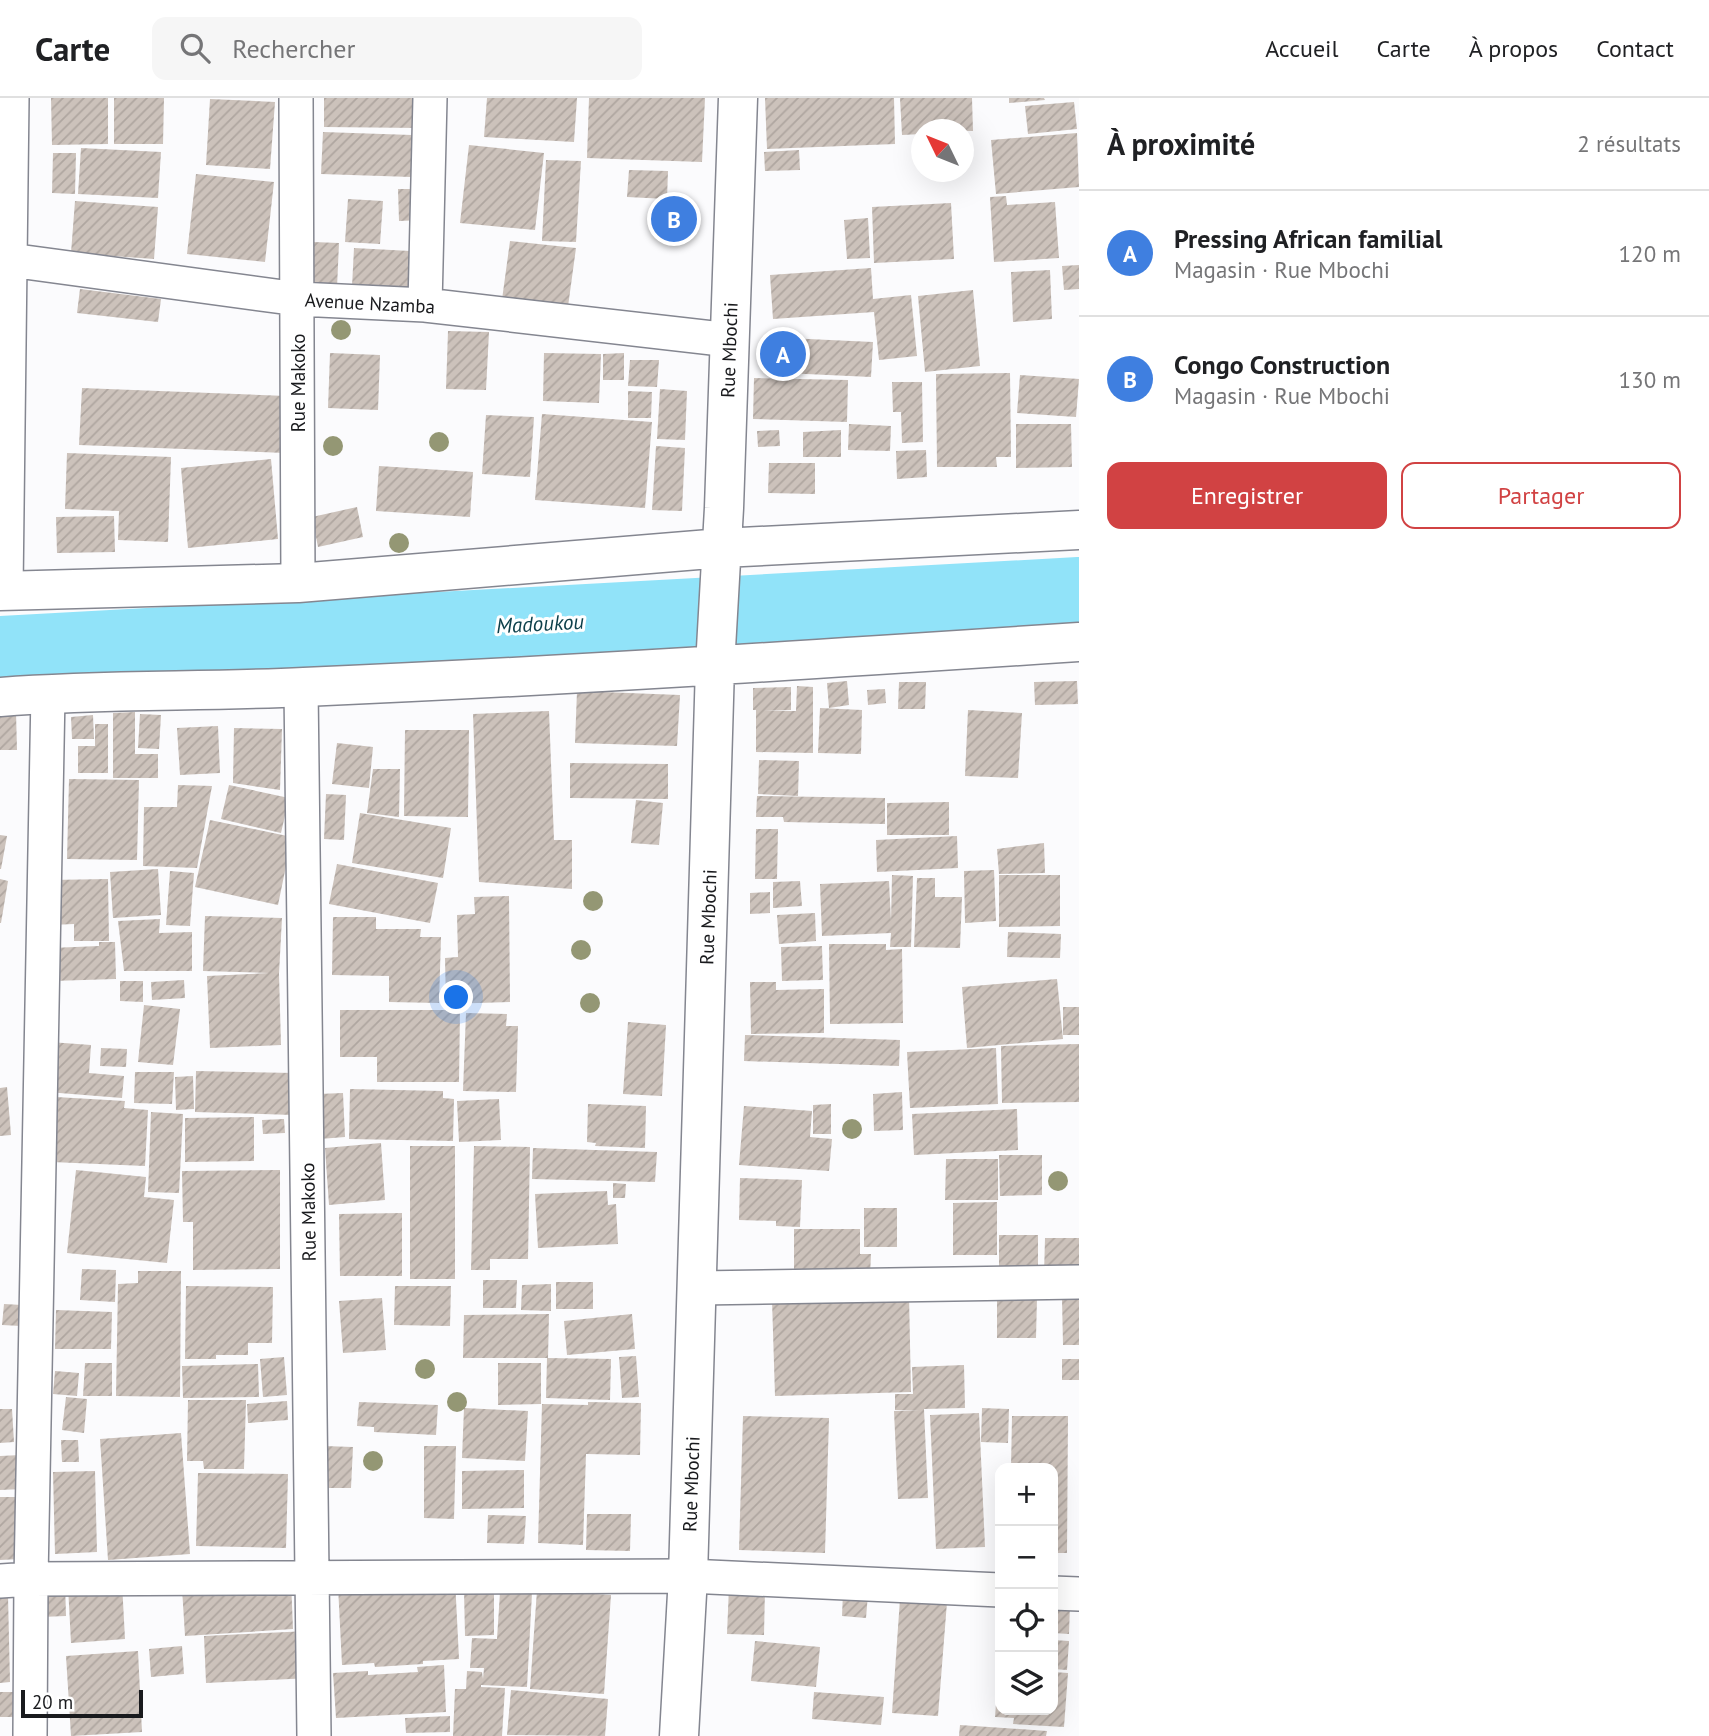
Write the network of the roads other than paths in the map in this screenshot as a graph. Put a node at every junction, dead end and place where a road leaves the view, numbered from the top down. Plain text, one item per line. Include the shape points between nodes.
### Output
1 (12, 98) edge
2 (296, 98) edge
3 (430, 98) edge
4 (738, 98) edge
5 (7, 244) edge
6 (298, 299) junction
7 (425, 305) junction
8 (730, 340) junction
9 (1079, 530) edge
10 (722, 548) junction
11 (298, 583) junction
12 (3, 591) edge
13 (1079, 642) edge
14 (716, 654) junction
15 (301, 688) junction
16 (48, 694) junction
17 (0, 697) edge
18 (1079, 1282) edge
19 (698, 1288) junction
20 (688, 1576) junction
21 (313, 1577) junction
22 (16, 1580) edge
23 (995, 1590) edge
24 (1058, 1593) edge
25 (1079, 1594) edge
26 (30, 1736) edge
27 (314, 1736) edge
28 (679, 1736) edge

1 - 5 street
2 - 6 street, Rue Makoko
3 - 7 street
4 - 8 main road, Rue Mbochi
5 - 6 street, Avenue Nzamba
5 - 12 street
6 - 7 street, Avenue Nzamba
6 - 11 street, Rue Makoko
7 - 8 street, Avenue Nzamba
8 - 10 main road, Rue Mbochi
9 - 10 main road
10 - 11 main road
10 - 14 main road, Rue Mbochi
11 - 12 main road
13 - 14 main road
14 - 15 main road
14 - 19 main road, Rue Mbochi
15 - 16 main road
15 - 21 street, Rue Makoko
16 - 17 main road
16 - 22 street
18 - 19 street
19 - 20 main road, Rue Mbochi
20 - 21 street
20 - 23 street
20 - 28 main road, Rue Mbochi
21 - 22 street
21 - 27 street, Rue Makoko
22 - 26 street
24 - 25 street

